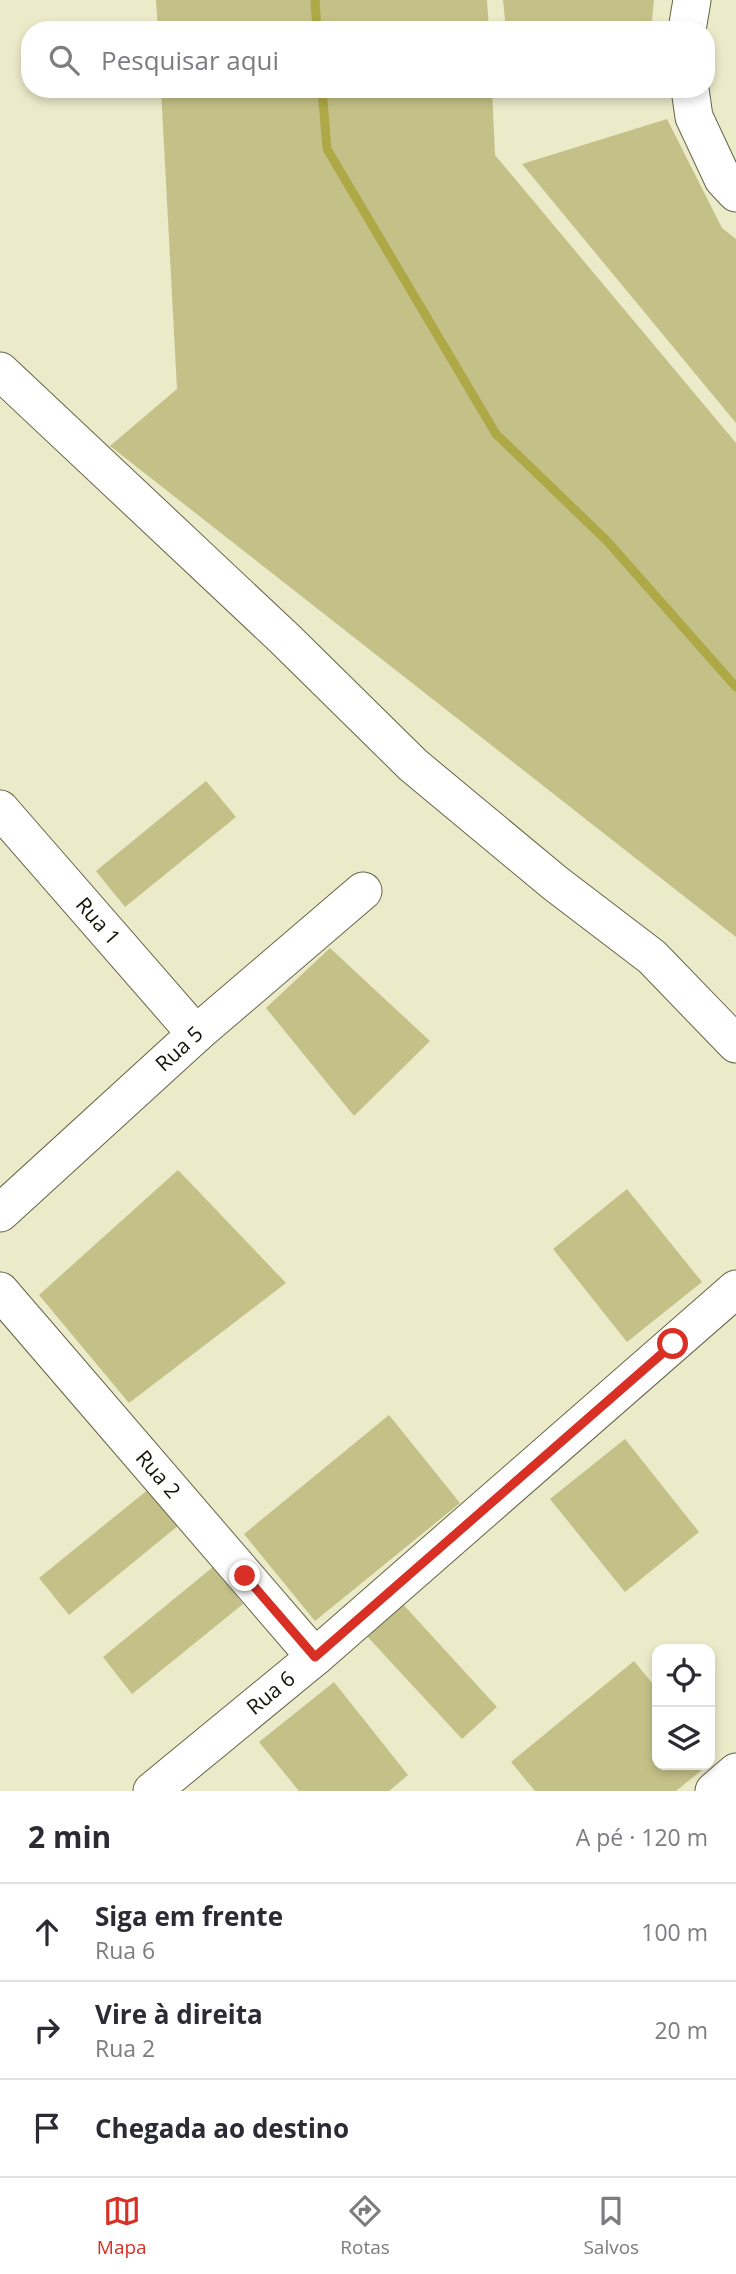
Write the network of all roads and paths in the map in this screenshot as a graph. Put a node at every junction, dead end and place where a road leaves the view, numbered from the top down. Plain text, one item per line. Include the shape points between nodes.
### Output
1 (692, 0) edge
2 (688, 21) edge
3 (691, 98) edge
4 (736, 193) edge
5 (0, 371) edge
6 (0, 809) edge
7 (363, 891) dead end
8 (196, 1034) junction
9 (736, 1044) edge
10 (0, 1213) edge
11 (736, 1289) edge
12 (0, 1292) edge
13 (315, 1657) junction
14 (736, 1772) edge
15 (152, 1791) edge
16 (714, 1791) edge

1 - 2 street
3 - 4 street via 694,117 723,179
5 - 9 street via 413,765 652,957
6 - 8 street, Rua 1
7 - 8 street, Rua 5
8 - 10 street, Rua 5
11 - 13 street, Rua 6
12 - 13 street, Rua 2
13 - 15 street, Rua 6
14 - 16 street

